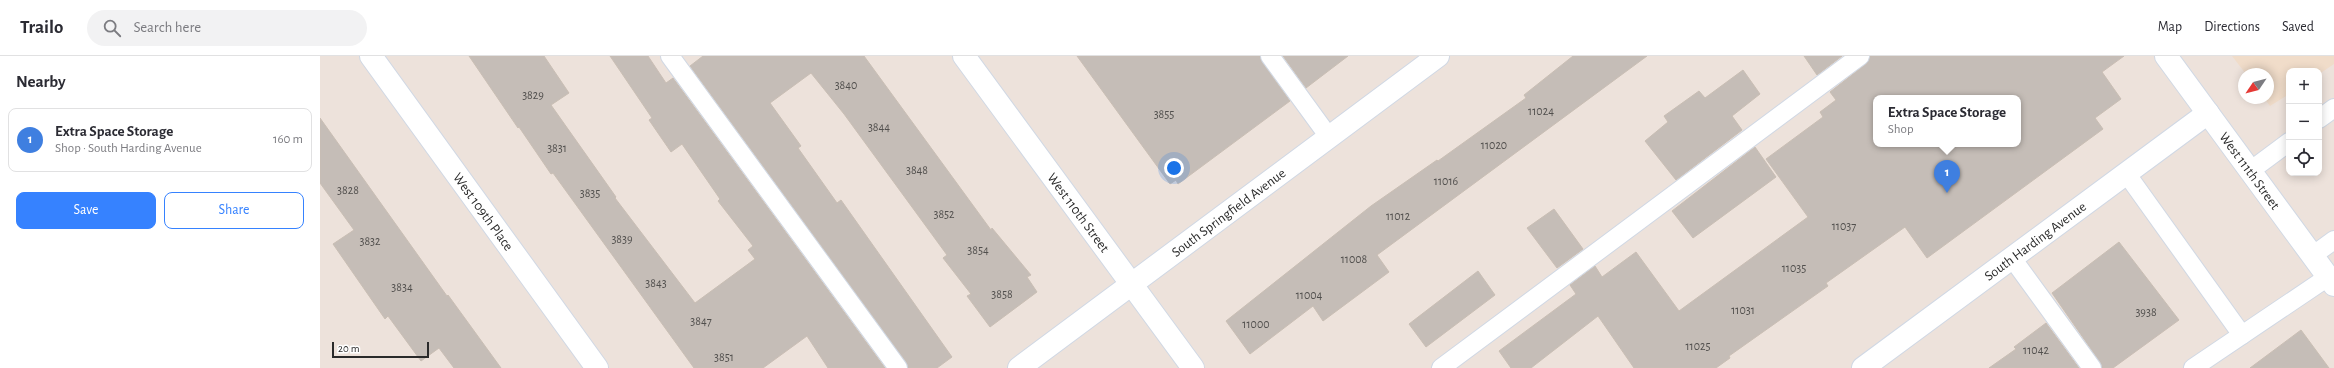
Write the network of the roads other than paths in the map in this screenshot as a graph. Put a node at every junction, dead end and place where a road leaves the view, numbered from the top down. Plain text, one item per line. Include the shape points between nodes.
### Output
1 (371, 56) edge
2 (670, 56) edge
3 (964, 56) edge
4 (1270, 56) edge
5 (1438, 56) edge
6 (1860, 56) edge
7 (2166, 56) edge
8 (2334, 108) edge
9 (2208, 113) junction
10 (2322, 117) edge
11 (1329, 137) junction
12 (2286, 144) edge
13 (2250, 171) junction
14 (2126, 173) junction
15 (2334, 240) edge
16 (2312, 256) junction
17 (2012, 258) junction
18 (2331, 281) edge
19 (1131, 284) junction
20 (2242, 335) junction
21 (597, 368) edge
22 (898, 368) edge
23 (1019, 368) edge
24 (1193, 368) edge
25 (1441, 368) edge
26 (1863, 368) edge
27 (2092, 368) edge
28 (2193, 368) edge

1 - 21 street, West 109th Place
2 - 22 lane
3 - 19 street, West 110th Street
4 - 11 lane
5 - 11 street, South Springfield Avenue
6 - 25 lane
7 - 9 street, West 111th Street
8 - 10 lane
9 - 13 street, West 111th Street
9 - 14 street, South Harding Avenue
11 - 19 street, South Springfield Avenue
12 - 13 lane
13 - 16 street, West 111th Street
14 - 17 street, South Harding Avenue
14 - 20 lane
15 - 16 lane
16 - 18 street, West 111th Street
17 - 26 street, South Harding Avenue
17 - 27 lane
18 - 20 lane
19 - 23 street, South Springfield Avenue
19 - 24 street, West 110th Street
20 - 28 lane

